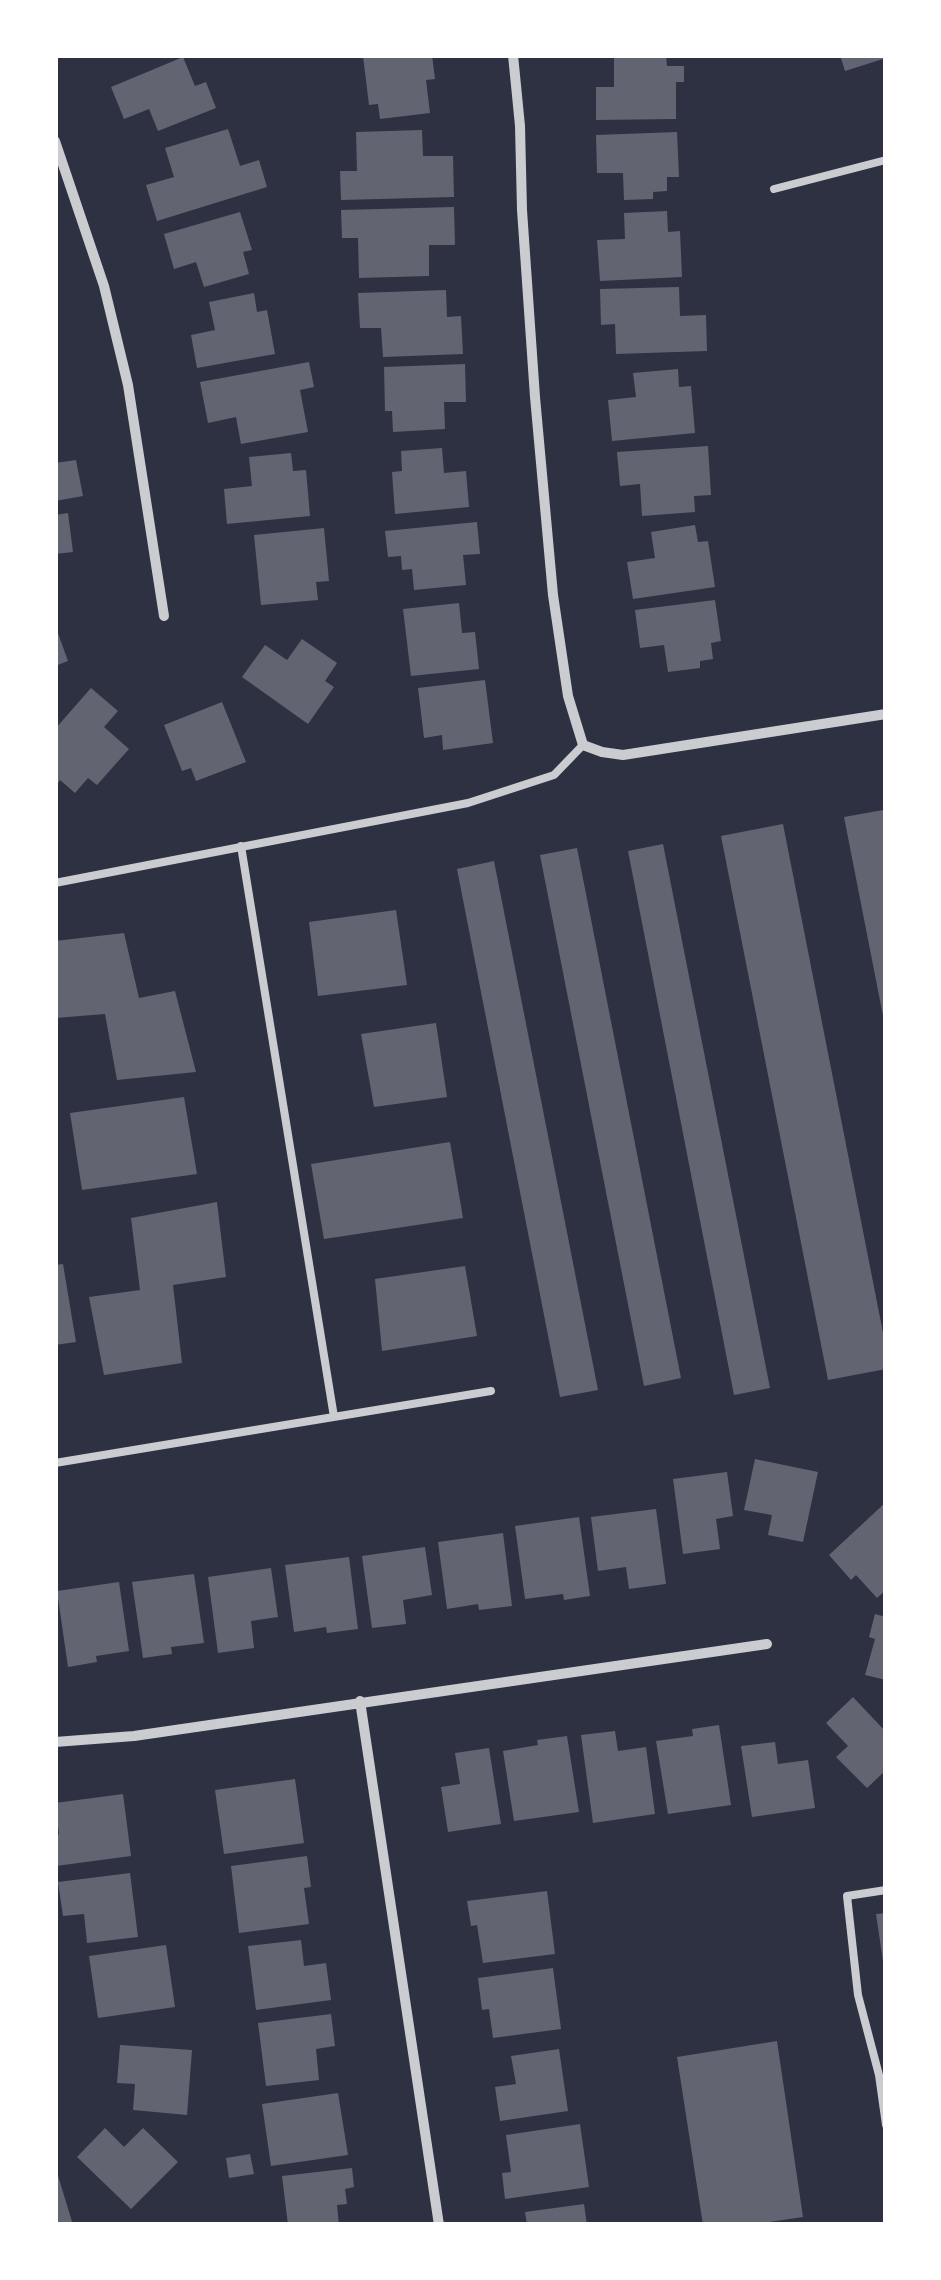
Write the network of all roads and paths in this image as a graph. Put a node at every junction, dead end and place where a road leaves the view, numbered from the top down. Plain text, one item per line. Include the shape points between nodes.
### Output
1 (513, 55) edge
2 (55, 140) edge
3 (886, 160) edge
4 (774, 190) dead end
5 (164, 616) dead end
6 (886, 714) edge
7 (584, 746) junction
8 (240, 846) junction
9 (55, 884) edge
10 (491, 1391) dead end
11 (334, 1417) junction
12 (55, 1463) edge
13 (767, 1644) dead end
14 (360, 1701) junction
15 (55, 1742) edge
16 (886, 1890) edge
17 (882, 2075) edge
18 (886, 2124) edge
19 (439, 2225) edge

1 - 7 street via 553,595 568,696
2 - 5 street via 104,286 128,385
3 - 4 lane
6 - 7 street via 622,755
7 - 8 lane via 554,774 468,803
8 - 9 lane
8 - 11 lane
10 - 11 lane
11 - 12 lane
13 - 14 street
14 - 15 street
14 - 19 street
16 - 17 lane via 847,1896 858,1995
17 - 18 lane

